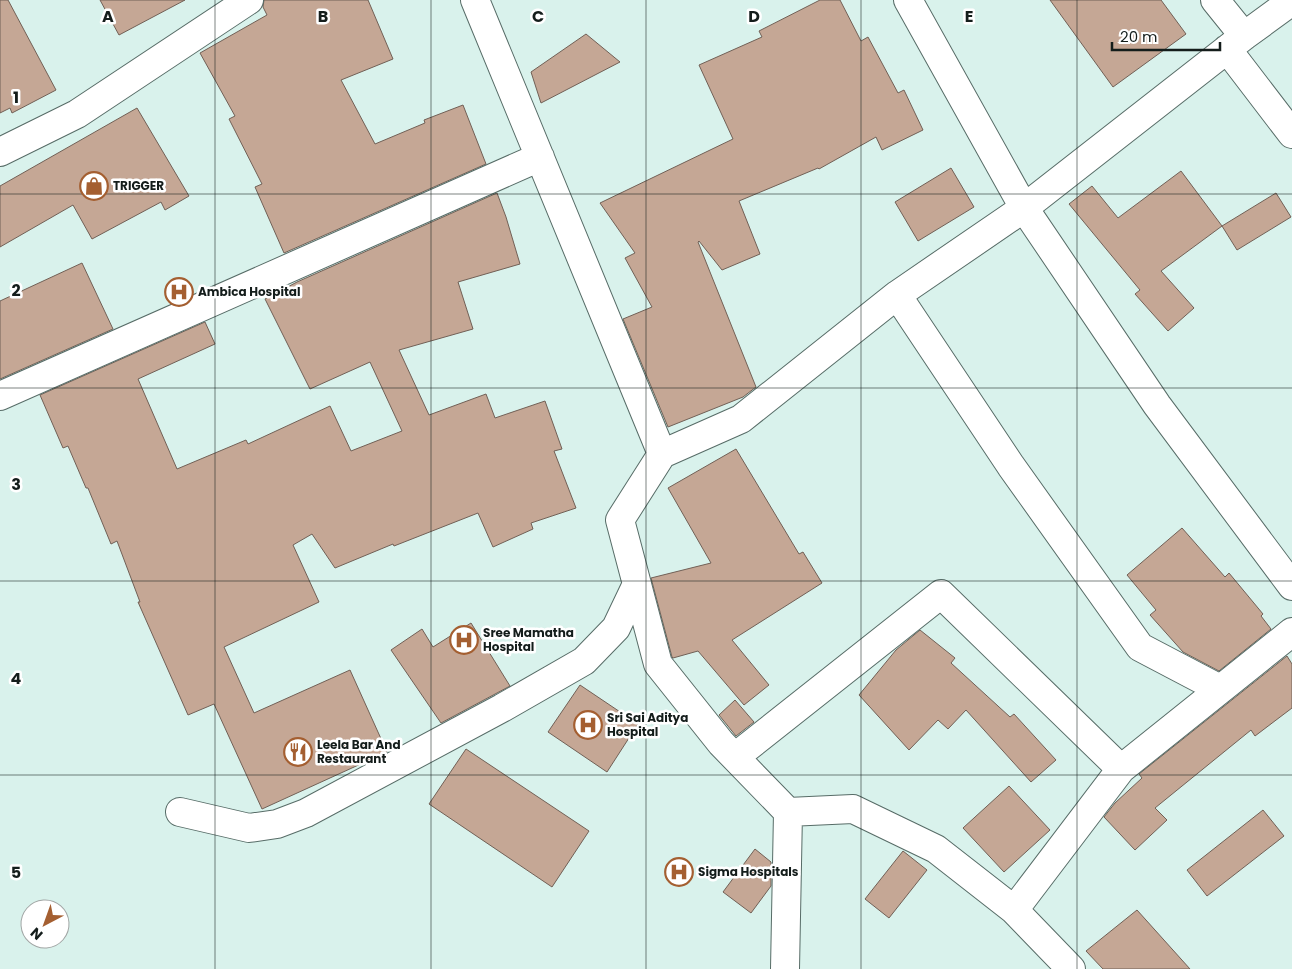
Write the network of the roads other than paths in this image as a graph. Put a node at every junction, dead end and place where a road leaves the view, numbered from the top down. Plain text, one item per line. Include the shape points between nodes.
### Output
1 (249, 0) edge
2 (475, 0) edge
3 (908, 0) edge
4 (1215, 0) edge
5 (1292, 1) edge
6 (1235, 43) junction
7 (1292, 134) edge
8 (0, 152) edge
9 (540, 157) junction
10 (1024, 208) junction
11 (897, 295) junction
12 (0, 396) edge
13 (662, 454) junction
14 (637, 584) junction
15 (1292, 586) edge
16 (1292, 632) edge
17 (1220, 689) junction
18 (735, 757) junction
19 (1121, 769) junction
20 (180, 812) dead end
21 (788, 812) junction
22 (1014, 910) junction
23 (785, 969) edge
24 (1071, 969) edge

1 - 8 street via 77,114
2 - 9 street
3 - 10 street
4 - 6 street
5 - 6 street
6 - 7 street
6 - 10 street
9 - 12 street
9 - 13 street
10 - 11 street
10 - 15 street via 1157,405
11 - 13 street via 741,419
11 - 17 street via 1011,466 1140,647
13 - 14 street via 620,520
14 - 18 street via 658,664
14 - 20 street via 616,628 584,662 306,813 277,824 249,828
16 - 17 street
17 - 19 street
18 - 19 street via 941,594
18 - 21 street
19 - 22 street
21 - 22 street via 853,809 936,849
21 - 23 street
22 - 24 street

